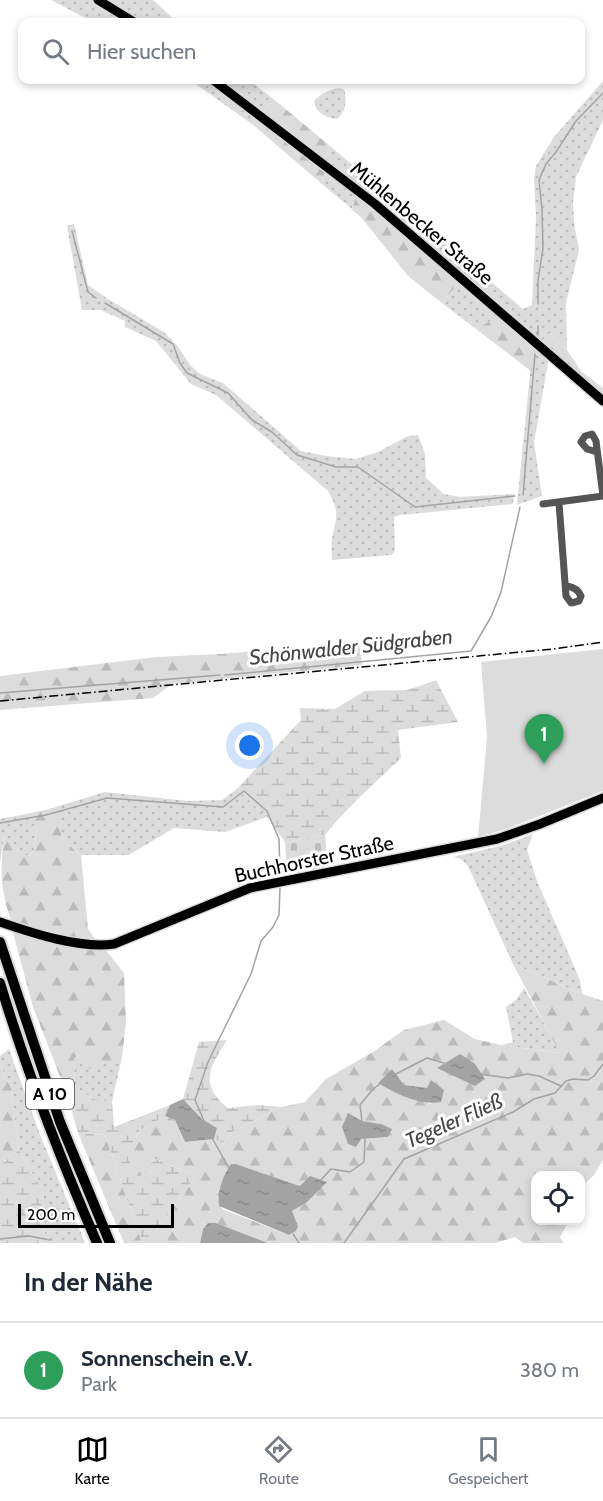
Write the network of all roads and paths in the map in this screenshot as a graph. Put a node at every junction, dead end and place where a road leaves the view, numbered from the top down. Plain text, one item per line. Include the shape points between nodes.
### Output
1 (98, 0) edge
2 (127, 18) edge
3 (218, 84) edge
4 (603, 401) edge
5 (597, 452) dead end
6 (603, 496) edge
7 (559, 503) junction
8 (543, 504) dead end
9 (567, 586) dead end
10 (603, 798) edge
11 (0, 922) edge
12 (0, 942) edge
13 (0, 983) edge
14 (97, 1243) edge
15 (110, 1243) edge

1 - 2 main road
3 - 4 main road, Mühlenbecker Straße via 375,204
5 - 6 street
6 - 7 street
7 - 8 street
7 - 9 street
10 - 11 main road, Buchhorster Straße via 497,839 250,888 114,944 71,941
12 - 15 highway, A 10 via 60,1122
13 - 14 highway, A 10 via 44,1115

